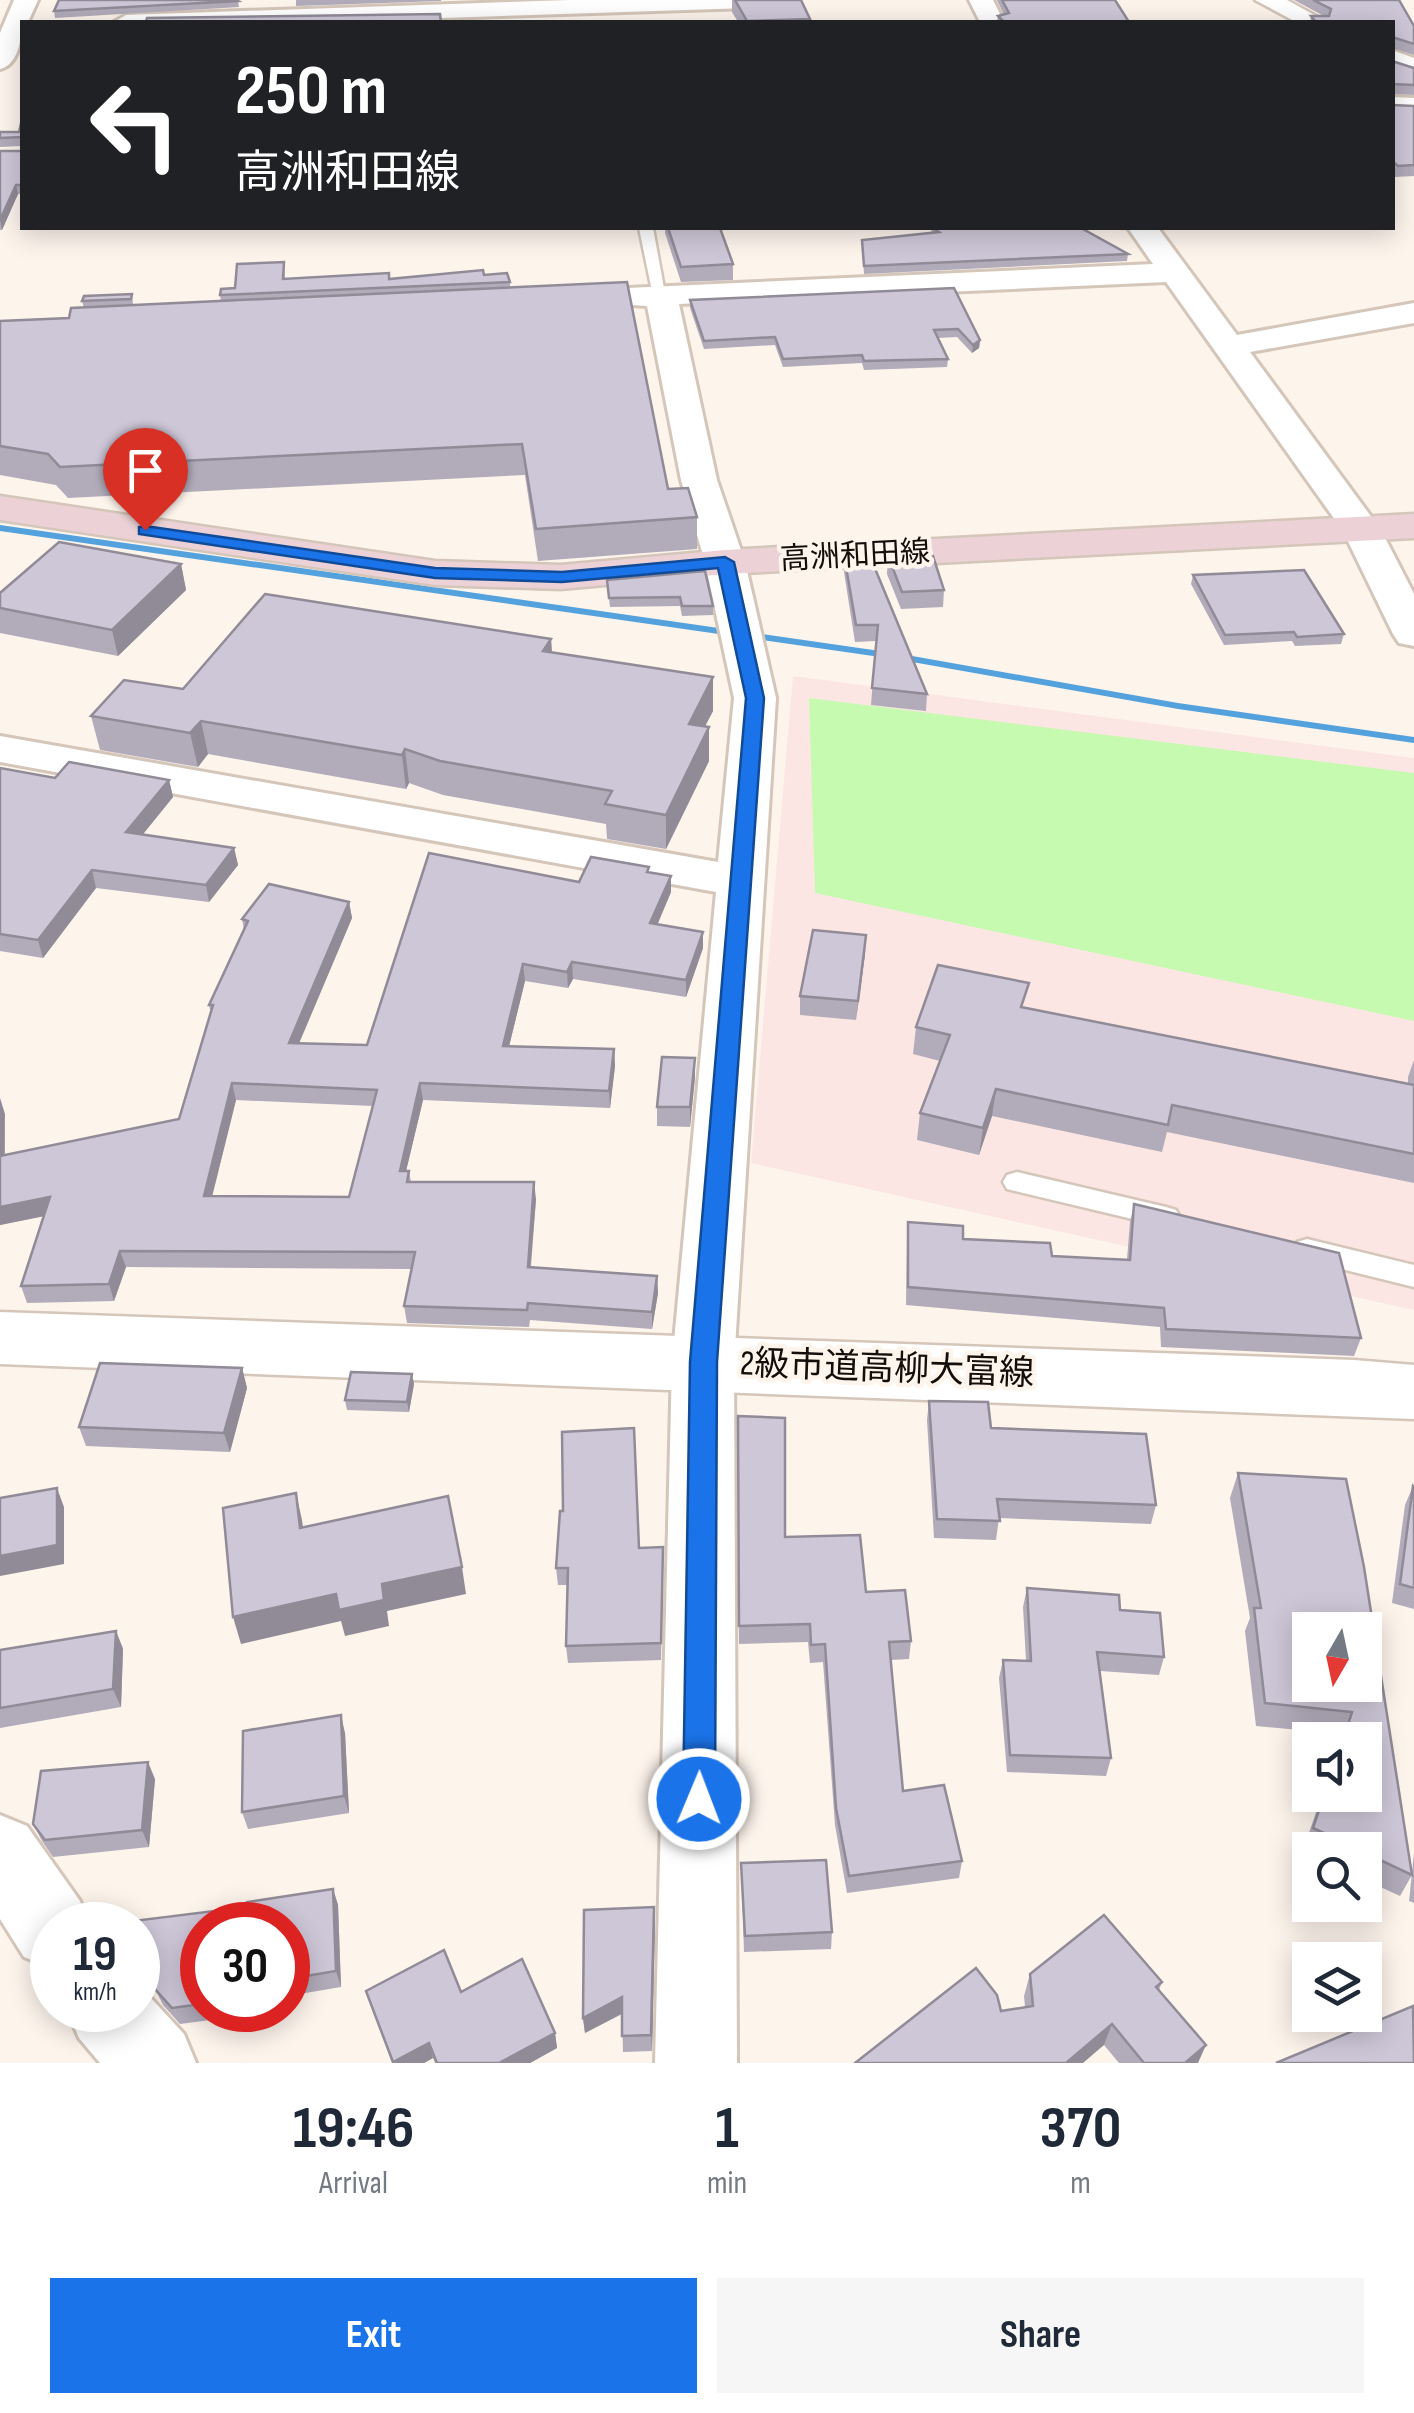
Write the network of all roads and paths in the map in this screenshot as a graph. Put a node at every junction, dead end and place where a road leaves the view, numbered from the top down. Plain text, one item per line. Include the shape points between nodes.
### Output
1 (26, 0) edge
2 (776, 0) edge
3 (1267, 0) edge
4 (530, 4) edge
5 (315, 8) edge
6 (593, 14) edge
7 (153, 20) edge
8 (1311, 20) edge
9 (13, 27) edge
10 (0, 62) edge
11 (646, 230) edge
12 (1145, 230) edge
13 (1175, 272) junction
14 (661, 296) junction
15 (603, 298) edge
16 (1414, 313) edge
17 (1230, 346) junction
18 (0, 508) edge
19 (1414, 526) edge
20 (1362, 530) junction
21 (725, 562) junction
22 (1414, 634) edge
23 (2, 752) edge
24 (741, 880) junction
25 (1017, 1182) dead end
26 (1187, 1222) edge
27 (1282, 1244) edge
28 (1414, 1276) edge
29 (0, 1338) edge
30 (704, 1362) junction
31 (1414, 1392) edge
32 (0, 1852) edge
33 (33, 1902) edge
34 (127, 2032) edge
35 (682, 2054) edge
36 (155, 2063) edge

1 - 9 street
2 - 6 street
3 - 8 street
4 - 5 street
4 - 6 street
5 - 7 street
9 - 10 street
11 - 14 lane
12 - 13 street
13 - 14 street
13 - 17 street
14 - 15 street
14 - 21 street via 698,480
16 - 17 street
17 - 20 street
18 - 21 main road, 高洲和田線 via 435,573 562,577
19 - 20 main road, 高洲和田線
20 - 21 main road, 高洲和田線
20 - 22 street
21 - 24 street via 755,698
23 - 24 street
24 - 30 street
25 - 26 lane
27 - 28 lane
29 - 30 street, 2級市道高柳大富線
30 - 31 street, 2級市道高柳大富線
30 - 35 street
32 - 33 street
34 - 36 street

